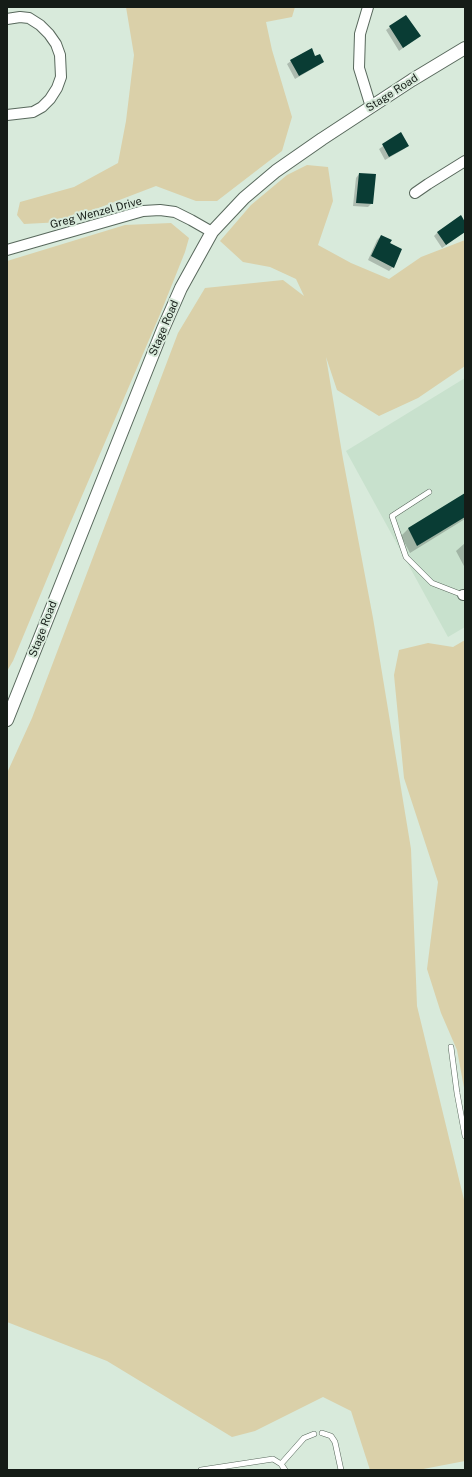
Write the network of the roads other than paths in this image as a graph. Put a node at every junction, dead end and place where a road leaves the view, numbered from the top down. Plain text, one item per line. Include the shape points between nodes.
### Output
1 (368, 7) edge
2 (7, 18) edge
3 (465, 48) edge
4 (371, 107) junction
5 (7, 115) edge
6 (465, 161) edge
7 (415, 193) dead end
8 (212, 232) junction
9 (7, 250) edge
10 (429, 492) dead end
11 (464, 595) edge
12 (7, 720) edge
13 (451, 1047) dead end
14 (465, 1136) edge
15 (322, 1433) dead end
16 (314, 1434) dead end
17 (281, 1464) junction
18 (201, 1470) edge
19 (285, 1470) edge
20 (341, 1470) edge

1 - 4 street via 360,34 359,68
2 - 5 street via 29,18 49,34 60,55 61,77 57,88 42,107 33,112
3 - 4 street, Stage Road
4 - 8 street, Stage Road via 276,171 244,198
6 - 7 street
8 - 9 street, Greg Wenzel Drive via 175,212 143,211
8 - 12 street, Stage Road via 181,288 163,329
10 - 11 lane via 392,516 406,557 432,583
13 - 14 lane
15 - 20 lane via 331,1436 335,1442
16 - 17 lane via 304,1438
17 - 18 lane via 273,1459
17 - 19 lane

